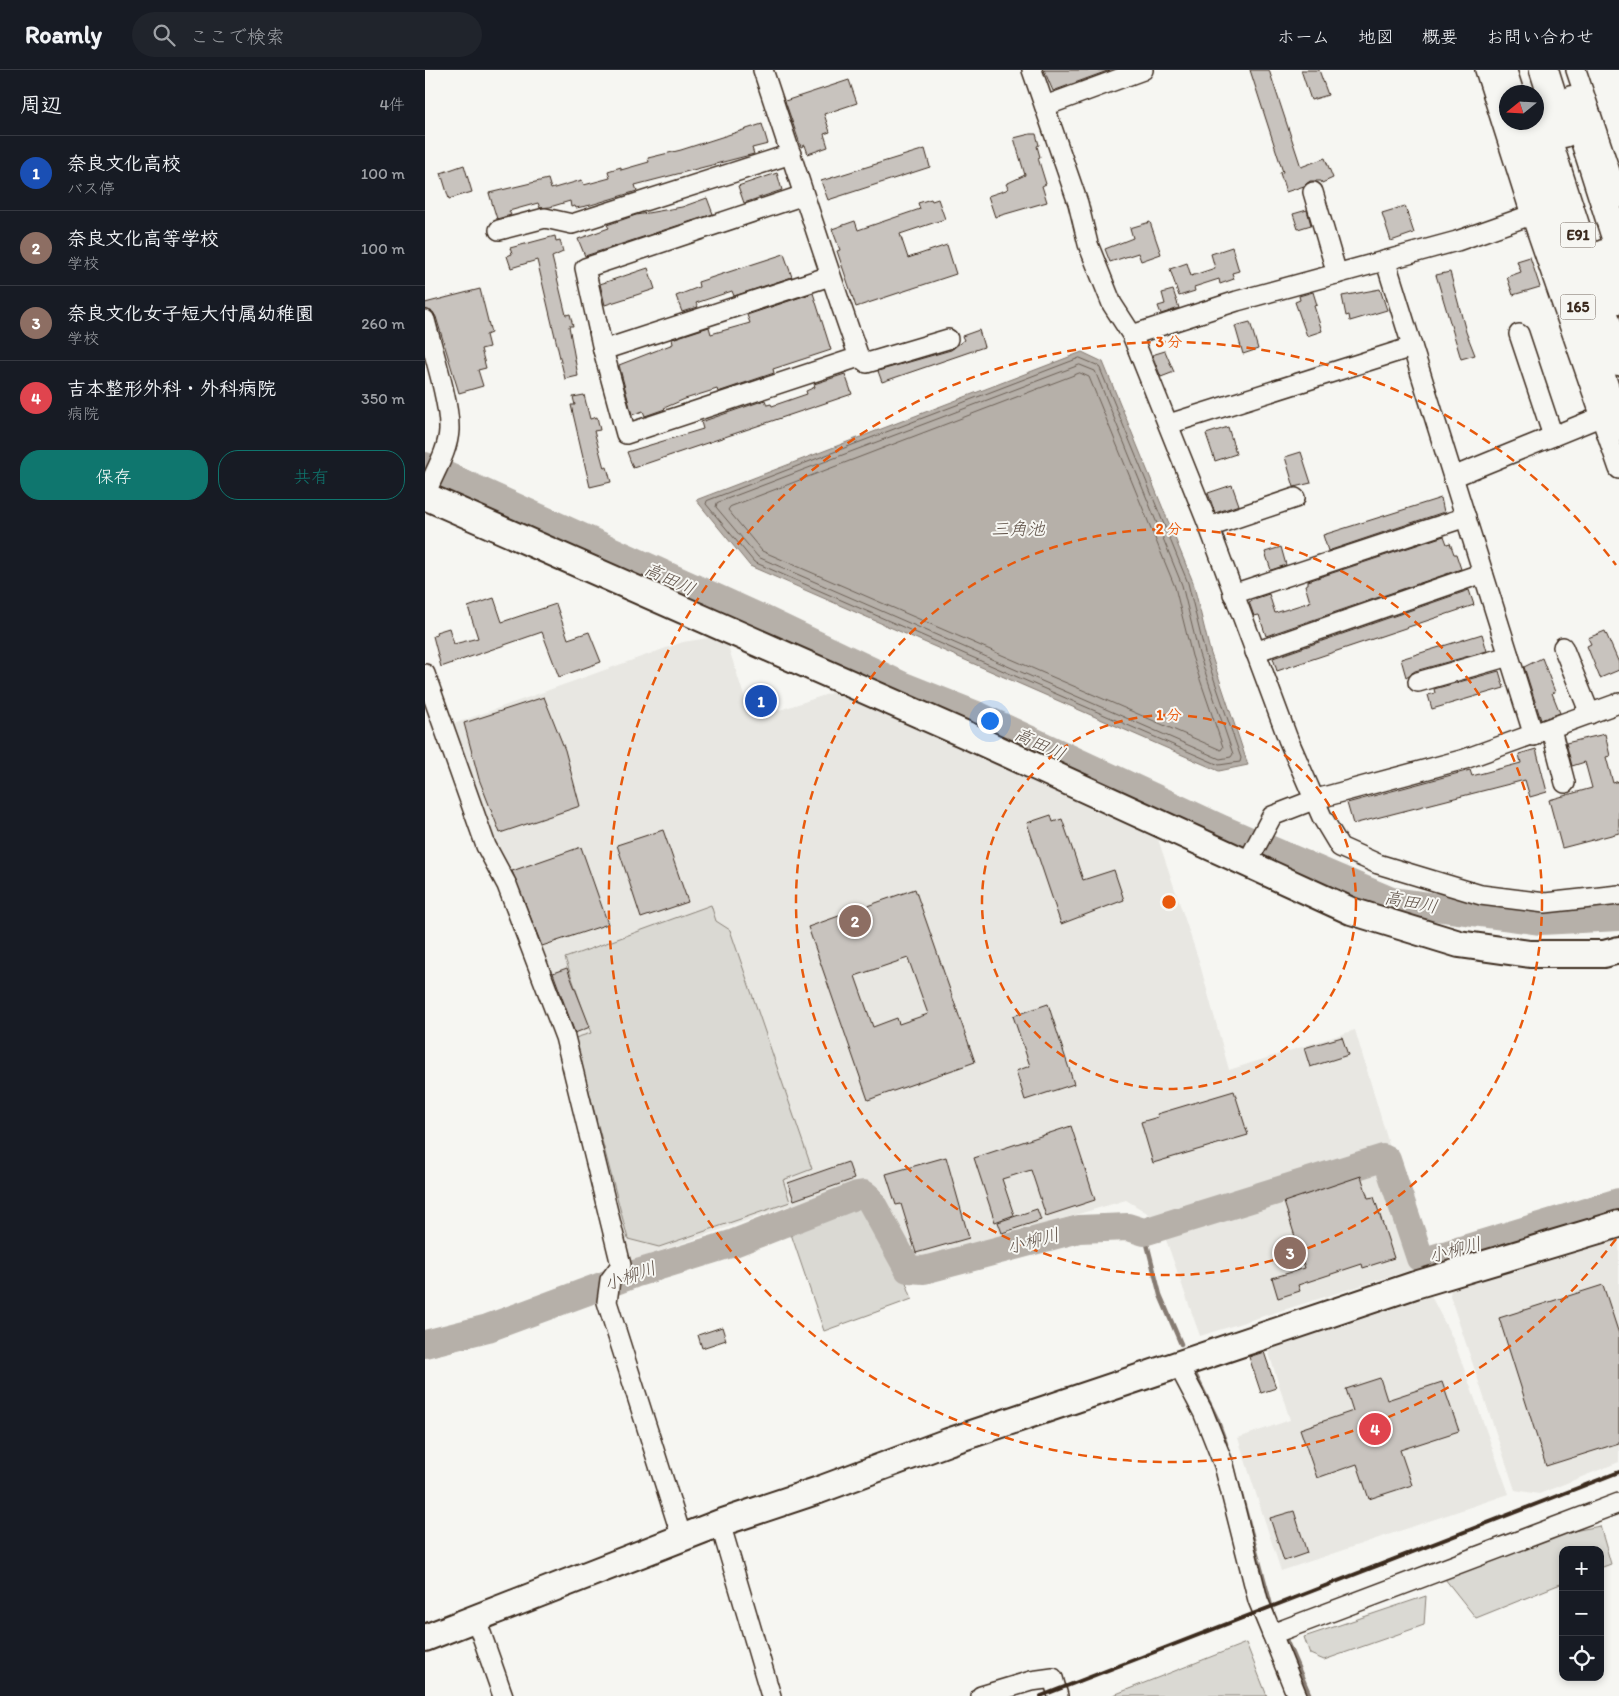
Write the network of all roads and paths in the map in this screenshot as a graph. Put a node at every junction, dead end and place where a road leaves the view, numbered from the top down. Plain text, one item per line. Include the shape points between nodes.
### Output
1 (763, 70) edge
2 (1032, 70) edge
3 (1143, 70) edge
4 (1485, 70) edge
5 (1501, 70) edge
6 (1524, 70) edge
7 (1544, 70) edge
8 (1562, 70) edge
9 (1577, 70) edge
10 (1506, 85) edge
11 (1529, 85) edge
12 (1045, 106) junction
13 (1520, 130) edge
14 (1544, 130) edge
15 (791, 154) junction
16 (1614, 190) edge
17 (1313, 192) dead end
18 (804, 195) junction
19 (1540, 217) junction
20 (499, 230) dead end
21 (1619, 247) edge
22 (1387, 260) junction
23 (1337, 274) junction
24 (830, 276) junction
25 (1619, 299) edge
26 (425, 320) edge
27 (1132, 334) junction
28 (1519, 334) dead end
29 (949, 339) dead end
30 (1412, 347) junction
31 (603, 350) junction
32 (859, 356) junction
33 (1619, 361) edge
34 (1609, 421) edge
35 (1169, 424) junction
36 (1553, 436) junction
37 (1619, 469) edge
38 (1453, 477) junction
39 (427, 491) edge
40 (1295, 498) dead end
41 (1466, 518) junction
42 (1209, 527) junction
43 (1483, 574) junction
44 (1233, 594) junction
45 (1563, 647) dead end
46 (1255, 652) junction
47 (1509, 656) junction
48 (425, 674) edge
49 (1418, 682) dead end
50 (1619, 703) edge
51 (1590, 714) junction
52 (1543, 732) junction
53 (1565, 783) dead end
54 (1316, 799) junction
55 (1249, 860) junction
56 (1619, 895) edge
57 (1619, 950) edge
58 (1619, 1224) edge
59 (1180, 1364) junction
60 (1619, 1503) edge
61 (720, 1523) junction
62 (681, 1538) junction
63 (476, 1619) junction
64 (1272, 1634) junction
65 (425, 1638) edge
66 (503, 1696) edge
67 (771, 1696) edge
68 (981, 1696) edge
69 (1058, 1696) edge
70 (1297, 1696) edge

1 - 15 street
2 - 12 street
3 - 12 street
4 - 19 street
5 - 10 highway
6 - 11 highway
7 - 25 highway, E91
8 - 16 highway
9 - 16 street
12 - 27 street via 1078,203 1088,244 1112,304
13 - 19 highway, 165
14 - 33 highway, E91
15 - 18 street
15 - 20 street via 572,224 545,218
16 - 21 highway
17 - 23 street
18 - 24 street
18 - 31 street via 585,268
19 - 22 street
19 - 34 highway, 165
22 - 23 street
22 - 30 street
23 - 27 street
24 - 31 street
24 - 32 street
26 - 39 street via 449,430
27 - 35 street
28 - 36 street
29 - 32 street via 867,363
30 - 35 street
30 - 38 street
31 - 32 street via 626,434
34 - 36 street
34 - 37 street
35 - 42 street
36 - 38 street
38 - 41 street
39 - 55 street
40 - 42 street
41 - 43 street
41 - 44 street
42 - 44 street
43 - 46 street
43 - 47 street
44 - 46 street
45 - 51 street
46 - 54 street via 1288,739
47 - 49 street
47 - 52 street
48 - 62 street via 486,846 507,885 565,1037 621,1265 609,1285 607,1302
50 - 51 street
51 - 52 street
52 - 53 street
52 - 54 street via 1465,759
54 - 55 street via 1272,816
54 - 56 street via 1340,847 1377,864 1481,895 1527,901 1545,903
55 - 57 street via 1351,910 1459,944 1530,954 1604,954
58 - 59 street via 1415,1284
59 - 61 street
59 - 64 street via 1224,1465 1258,1600
60 - 64 street
61 - 62 street
61 - 67 street
62 - 63 street
63 - 65 street
63 - 66 street
64 - 70 street
68 - 69 street via 1053,1678

